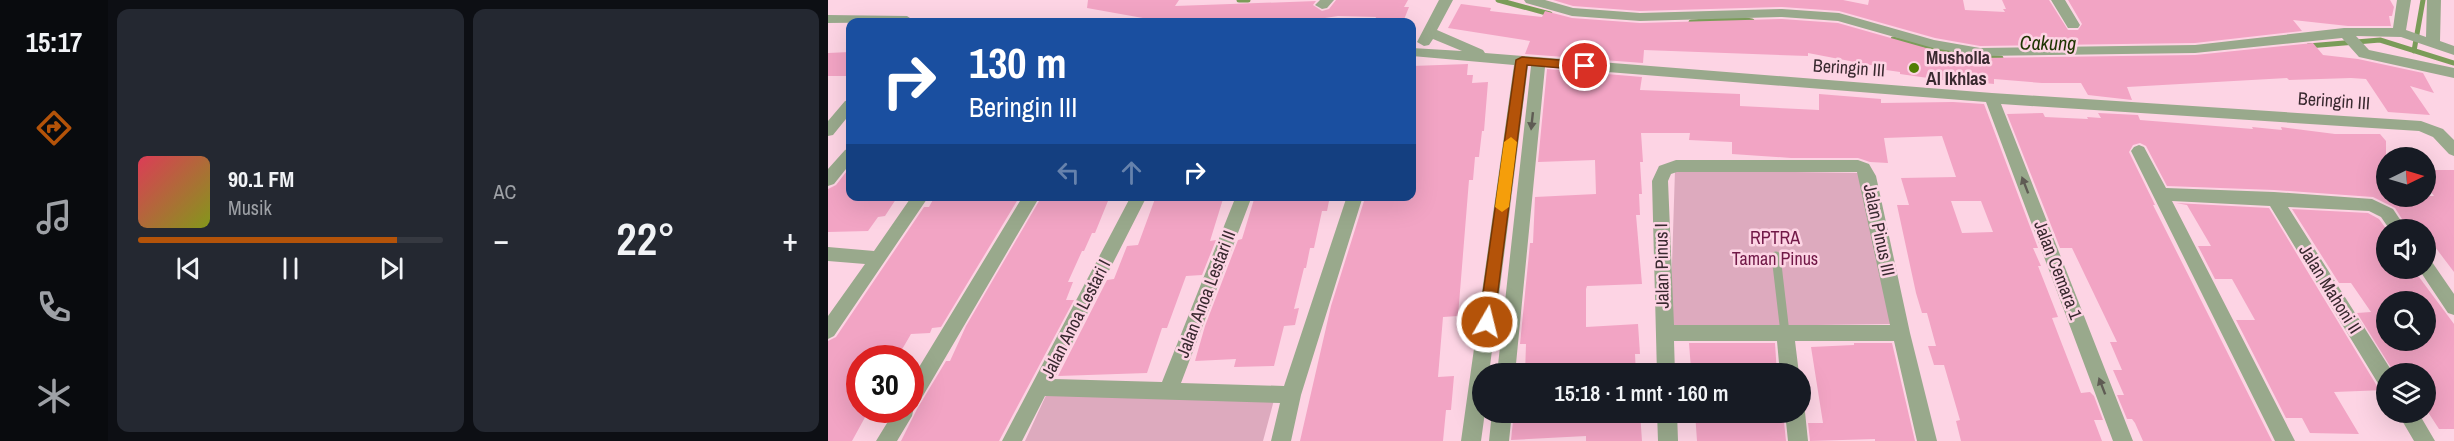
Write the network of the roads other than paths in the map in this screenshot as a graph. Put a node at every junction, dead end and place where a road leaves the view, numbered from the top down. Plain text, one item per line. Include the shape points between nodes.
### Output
1 (1446, 0) edge
2 (1531, 0) edge
3 (2058, 0) edge
4 (2404, 0) edge
5 (2434, 0) edge
6 (828, 19) edge
7 (846, 19) edge
8 (2073, 25) dead end
9 (1429, 32) junction
10 (2345, 33) junction
11 (2401, 33) junction
12 (2432, 43) junction
13 (1416, 51) edge
14 (2454, 51) edge
15 (1416, 52) edge
16 (1491, 58) junction
17 (1530, 61) junction
18 (2454, 73) edge
19 (1992, 99) junction
20 (846, 110) edge
21 (828, 131) edge
22 (2454, 150) edge
23 (2139, 151) dead end
24 (846, 159) edge
25 (1676, 166) joint
26 (828, 180) edge
27 (2161, 194) junction
28 (2274, 198) junction
29 (918, 201) edge
30 (1029, 201) edge
31 (1136, 201) edge
32 (1242, 201) edge
33 (1353, 201) edge
34 (2392, 219) edge
35 (828, 254) edge
36 (1776, 256) dead end
37 (879, 258) junction
38 (2434, 279) edge
39 (2454, 308) edge
40 (828, 331) edge
41 (1664, 333) junction
42 (1785, 333) junction
43 (1901, 333) junction
44 (1507, 363) edge
45 (1665, 363) edge
46 (1789, 363) edge
47 (2376, 363) edge
48 (924, 377) edge
49 (1040, 387) junction
50 (1167, 391) junction
51 (1292, 395) junction
52 (897, 423) edge
53 (1501, 423) edge
54 (1667, 423) edge
55 (1796, 423) edge
56 (2414, 423) edge
57 (886, 441) edge
58 (1012, 441) edge
59 (1281, 441) edge
60 (1471, 441) edge
61 (1500, 441) edge
62 (1668, 441) edge
63 (1798, 441) edge
64 (1927, 441) edge
65 (2123, 441) edge
66 (2285, 441) edge
67 (2425, 441) edge

1 - 9 street
2 - 10 street via 1572,12 1640,17 1782,13 1839,17 1934,44 2014,54 2195,49
3 - 8 street
4 - 11 street
5 - 12 street
6 - 7 street
9 - 13 street
9 - 16 street
10 - 11 street
10 - 18 street via 2364,54
11 - 12 street
12 - 14 street
15 - 16 street, Beringin III
16 - 17 street, Beringin III
17 - 19 street, Beringin III
17 -> 44 street
17 - 60 street
19 - 22 street, Beringin III via 2421,126 2438,133
65 -> 19 street, Jalan Cemara 1
20 - 21 street
23 - 27 street
24 - 26 street
25 - 41 street, Jalan Pinus I via 1665,170 1660,181
25 - 43 street, Jalan Pinus III via 1863,168 1868,176
27 - 28 street
27 - 66 street
28 - 34 street via 2372,205
28 - 47 street, Jalan Mahoni II
29 - 37 street
30 - 48 street
31 - 49 street, Jalan Anoa Lestari I
32 - 50 street, Jalan Anoa Lestari II
33 - 51 street
35 - 37 street
36 - 42 lane
37 - 40 street
38 - 39 street
41 - 42 street
41 - 45 street, Jalan Pinus I
42 - 43 street
42 - 46 street
43 - 64 street, Jalan Pinus III
49 - 50 street
49 - 58 street, Jalan Anoa Lestari I
50 - 51 street
51 - 59 street
52 - 57 street
53 - 61 street
54 - 62 street
55 - 63 street
56 - 67 street

